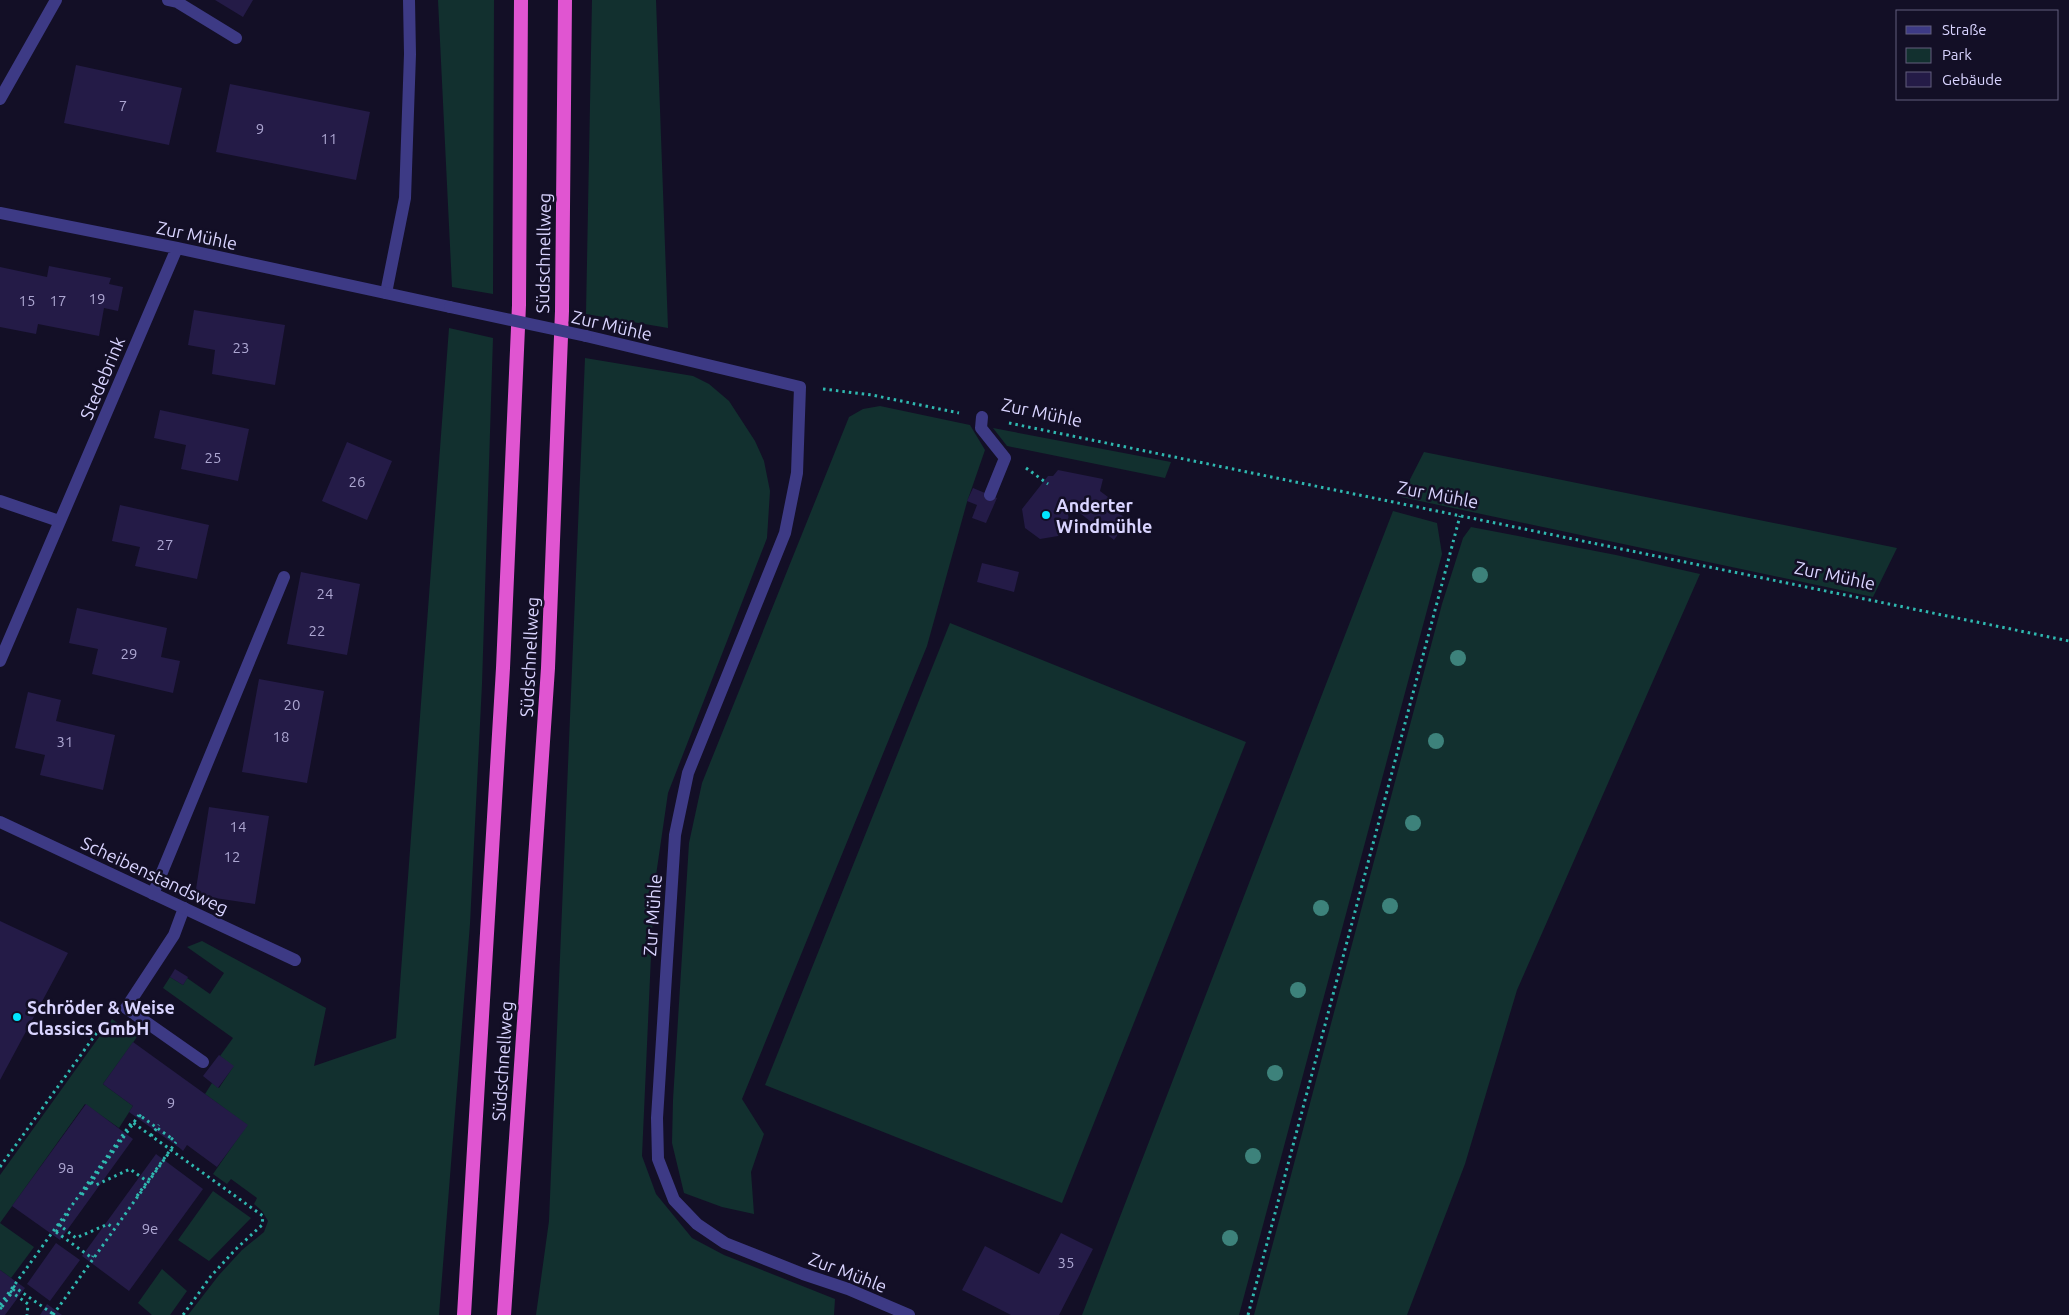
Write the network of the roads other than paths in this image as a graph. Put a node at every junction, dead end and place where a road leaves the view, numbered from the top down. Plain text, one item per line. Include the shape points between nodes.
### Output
1 (56, 0) edge
2 (168, 0) edge
3 (409, 0) edge
4 (521, 0) edge
5 (565, 0) edge
6 (236, 38) dead end
7 (0, 99) edge
8 (0, 213) edge
9 (177, 248) junction
10 (386, 293) junction
11 (982, 418) road end
12 (990, 495) dead end
13 (0, 501) edge
14 (59, 521) junction
15 (284, 577) dead end
16 (0, 661) edge
17 (0, 822) edge
18 (153, 894) junction
19 (184, 908) junction
20 (295, 960) dead end
21 (203, 1062) dead end
22 (464, 1315) edge
23 (504, 1315) edge
24 (908, 1315) edge

1 - 7 street
2 - 6 street
3 - 10 street via 405,198
4 - 22 highway, Südschnellweg via 519,305 503,668
5 - 23 highway, Südschnellweg via 562,310 548,668
8 - 9 street, Zur Mühle
9 - 10 street, Zur Mühle
9 - 14 street, Stedebrink
10 - 24 street, Zur Mühle, bridge via 800,386 797,473 785,533 688,773 675,835 657,1118 658,1159 674,1200 697,1224 725,1243
11 - 12 street via 981,428 1005,458
13 - 14 street
14 - 16 street, Stedebrink
15 - 18 street
17 - 18 street, Scheibenstandsweg
18 - 19 street, Scheibenstandsweg
19 - 20 street, Scheibenstandsweg
19 - 21 street via 174,935 126,1008

